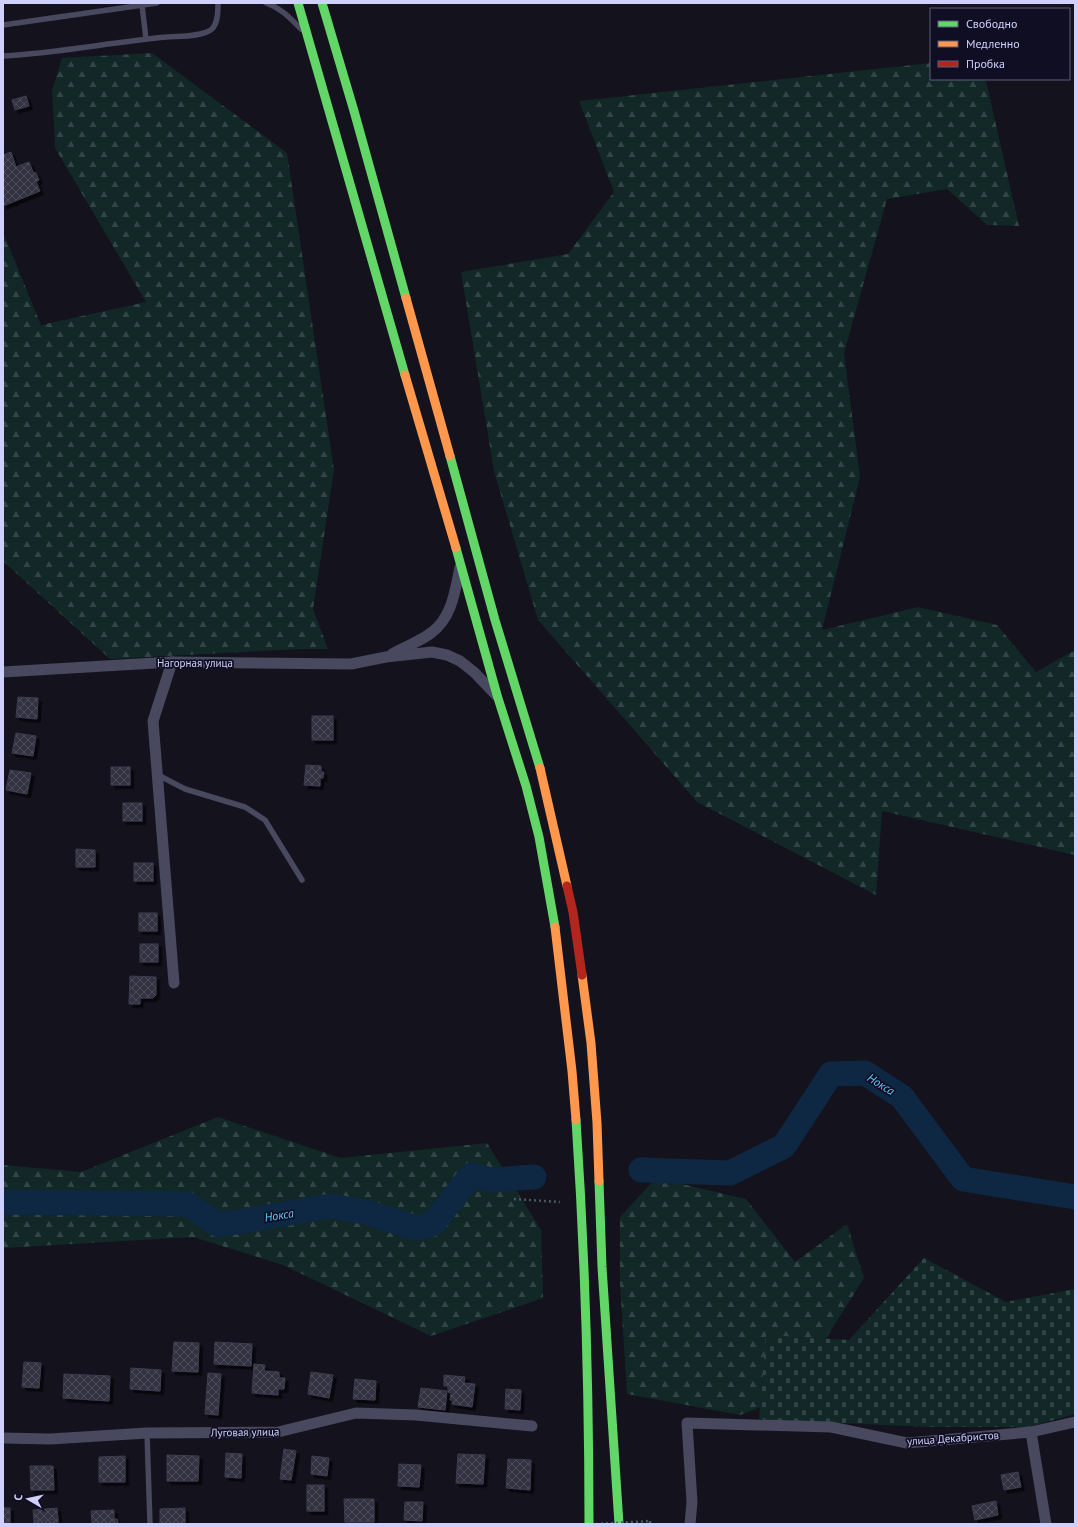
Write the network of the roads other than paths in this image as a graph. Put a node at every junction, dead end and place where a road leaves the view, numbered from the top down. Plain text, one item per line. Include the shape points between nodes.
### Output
1 (118, 3) edge
2 (157, 3) edge
3 (218, 3) edge
4 (266, 3) edge
5 (298, 3) edge
6 (322, 3) edge
7 (142, 6) junction
8 (120, 9) junction
9 (3, 25) edge
10 (308, 36) junction
11 (146, 39) junction
12 (3, 56) edge
13 (461, 564) junction
14 (386, 657) junction
15 (172, 662) junction
16 (3, 672) edge
17 (497, 695) junction
18 (158, 775) junction
19 (302, 880) dead end
20 (174, 983) dead end
21 (1075, 1422) edge
22 (532, 1426) dead end
23 (1031, 1432) junction
24 (147, 1433) junction
25 (3, 1438) edge
26 (150, 1524) edge
27 (589, 1524) edge
28 (619, 1524) edge
29 (690, 1524) edge
30 (1046, 1524) edge

1 - 8 lane
2 - 7 lane
3 - 11 lane via 217,18 212,29 201,34
4 - 10 lane via 276,6
5 - 10 main road
6 - 28 main road via 493,613 542,773 573,912 591,1050 597,1124 602,1267
7 - 8 lane
7 - 11 lane
8 - 9 lane
10 - 13 main road
11 - 12 lane
13 - 14 street via 451,605 442,622 430,633
13 - 17 main road
14 - 15 street, Нагорная улица via 351,664
14 - 17 street via 432,652 447,655 474,672
15 - 16 street, Нагорная улица
15 - 18 street via 154,721
17 - 27 main road via 539,837 555,929 572,1072 580,1180 589,1426
18 - 19 lane via 185,789 245,807 265,820
18 - 20 street
21 - 23 street, улица Декабристов
22 - 24 street, Луговая улица via 416,1415 356,1413 278,1432
23 - 29 street, улица Декабристов via 907,1443 831,1426 687,1423 692,1502
23 - 30 street
24 - 25 street, Луговая улица
24 - 26 lane

